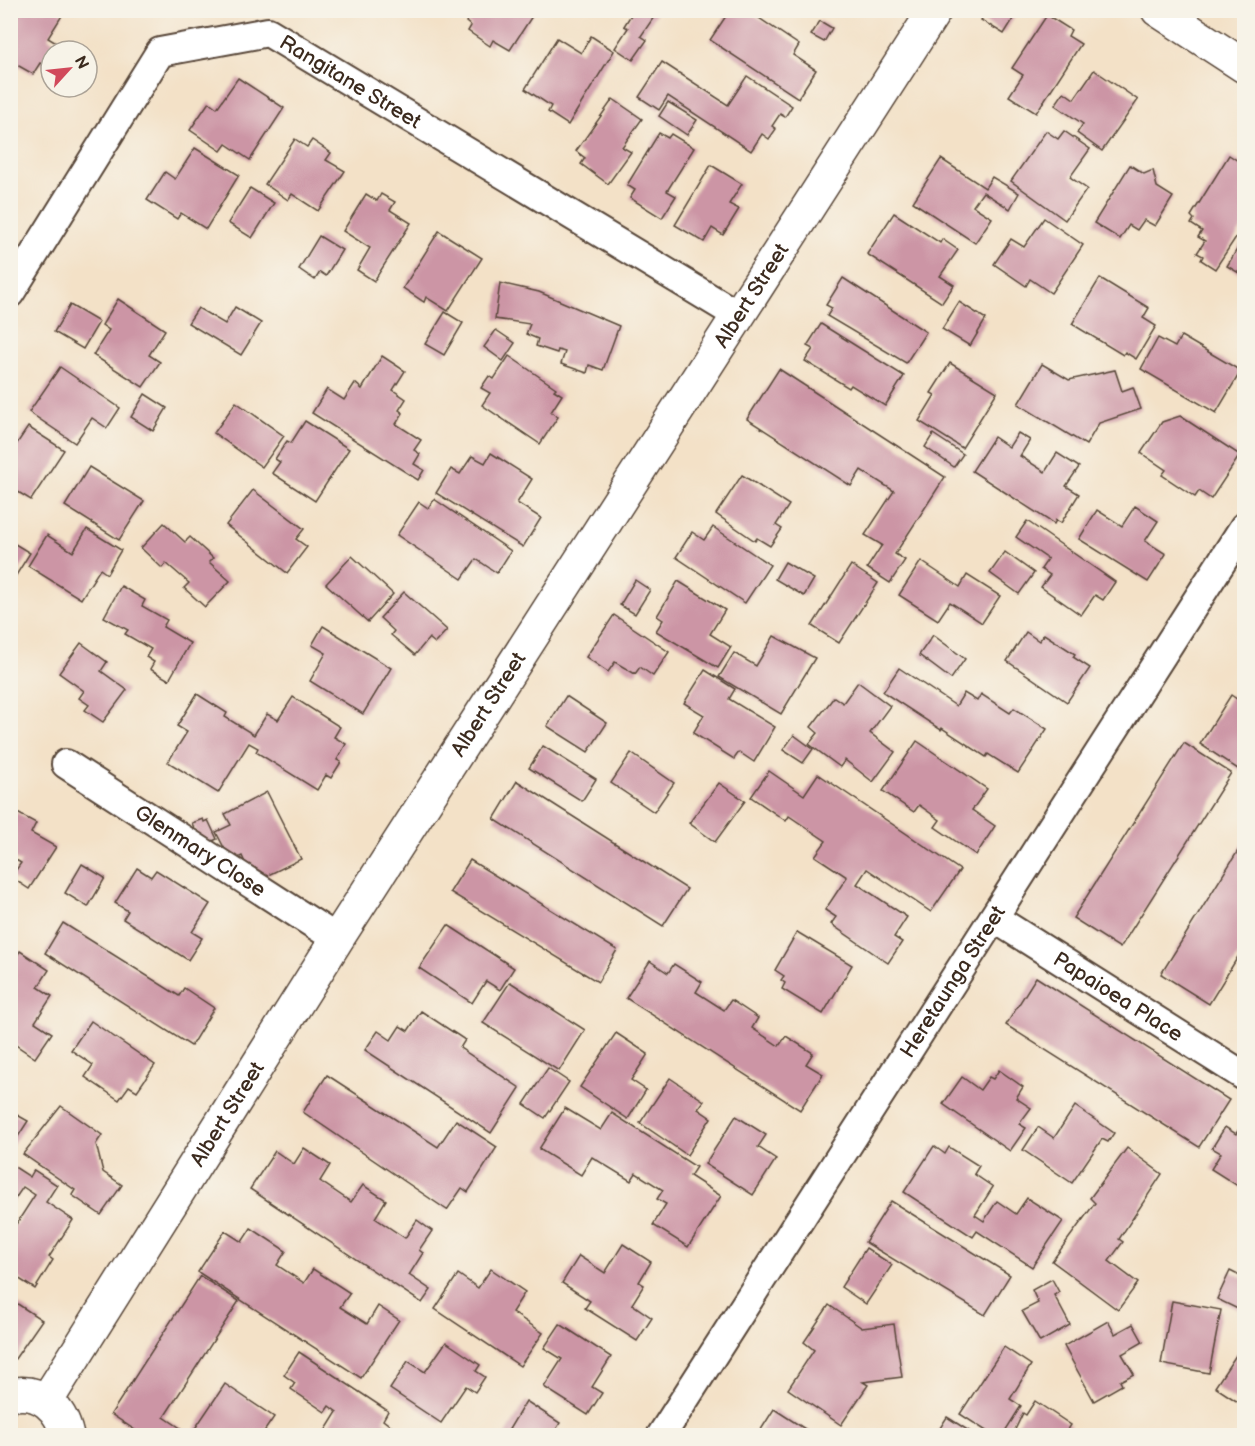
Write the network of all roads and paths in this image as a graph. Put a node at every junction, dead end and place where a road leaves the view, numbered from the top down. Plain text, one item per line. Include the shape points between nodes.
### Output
1 (934, 10) edge
2 (1158, 10) edge
3 (1245, 66) edge
4 (10, 293) edge
5 (739, 316) junction
6 (1245, 527) edge
7 (66, 764) dead end
8 (994, 918) junction
9 (337, 939) junction
10 (1245, 1076) edge
11 (10, 1395) edge
12 (46, 1400) junction
13 (67, 1436) edge
14 (661, 1436) edge

1 - 5 street, Albert Street
2 - 3 street
4 - 5 street, Rangitane Street via 160,52 268,32
5 - 9 street, Albert Street
6 - 8 street, Heretaunga Street
7 - 9 street, Glenmary Close
8 - 10 street, Papaioea Place
8 - 14 street, Heretaunga Street
9 - 12 street, Albert Street
11 - 12 street via 24,1393
12 - 13 street via 60,1415

